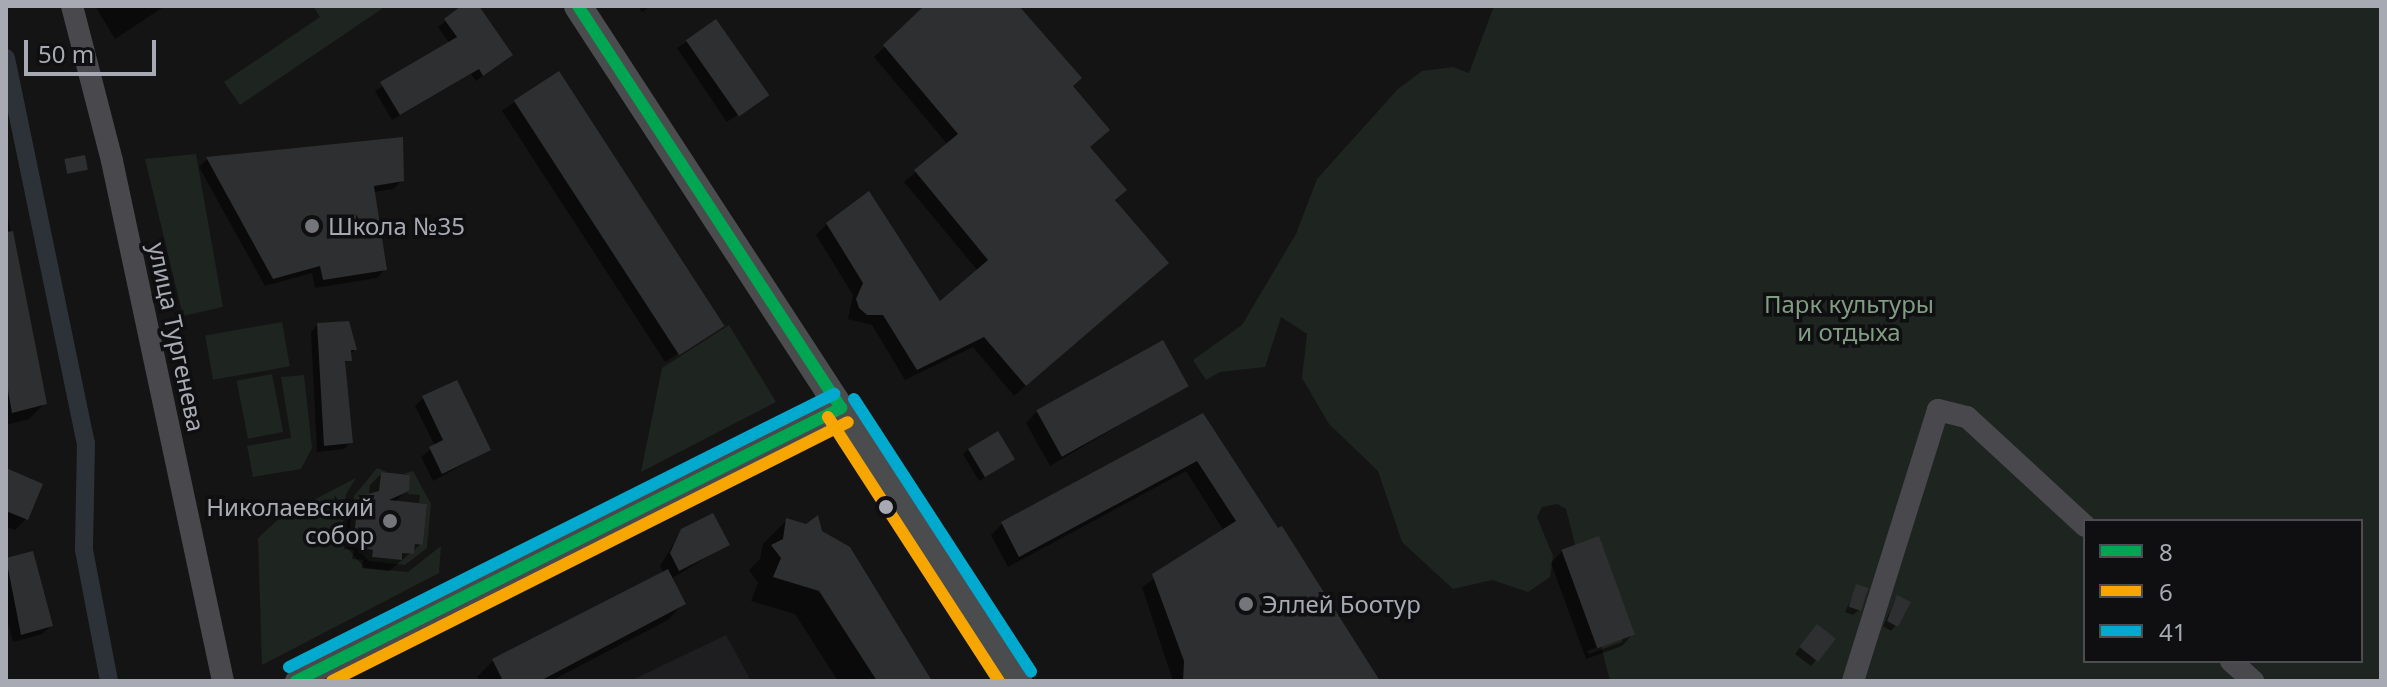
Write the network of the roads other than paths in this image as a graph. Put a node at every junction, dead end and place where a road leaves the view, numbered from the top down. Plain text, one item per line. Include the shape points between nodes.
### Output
1 (72, 6) edge
2 (578, 6) edge
3 (841, 408) junction
4 (2083, 524) edge
5 (2233, 663) edge
6 (223, 681) edge
7 (296, 681) edge
8 (1018, 681) edge
9 (1853, 681) edge
10 (2253, 681) edge

1 - 6 street, улица Тургенева via 112,161
2 - 3 main road
3 - 7 street
3 - 8 main road
4 - 9 street via 1967,417 1938,410
5 - 10 street

